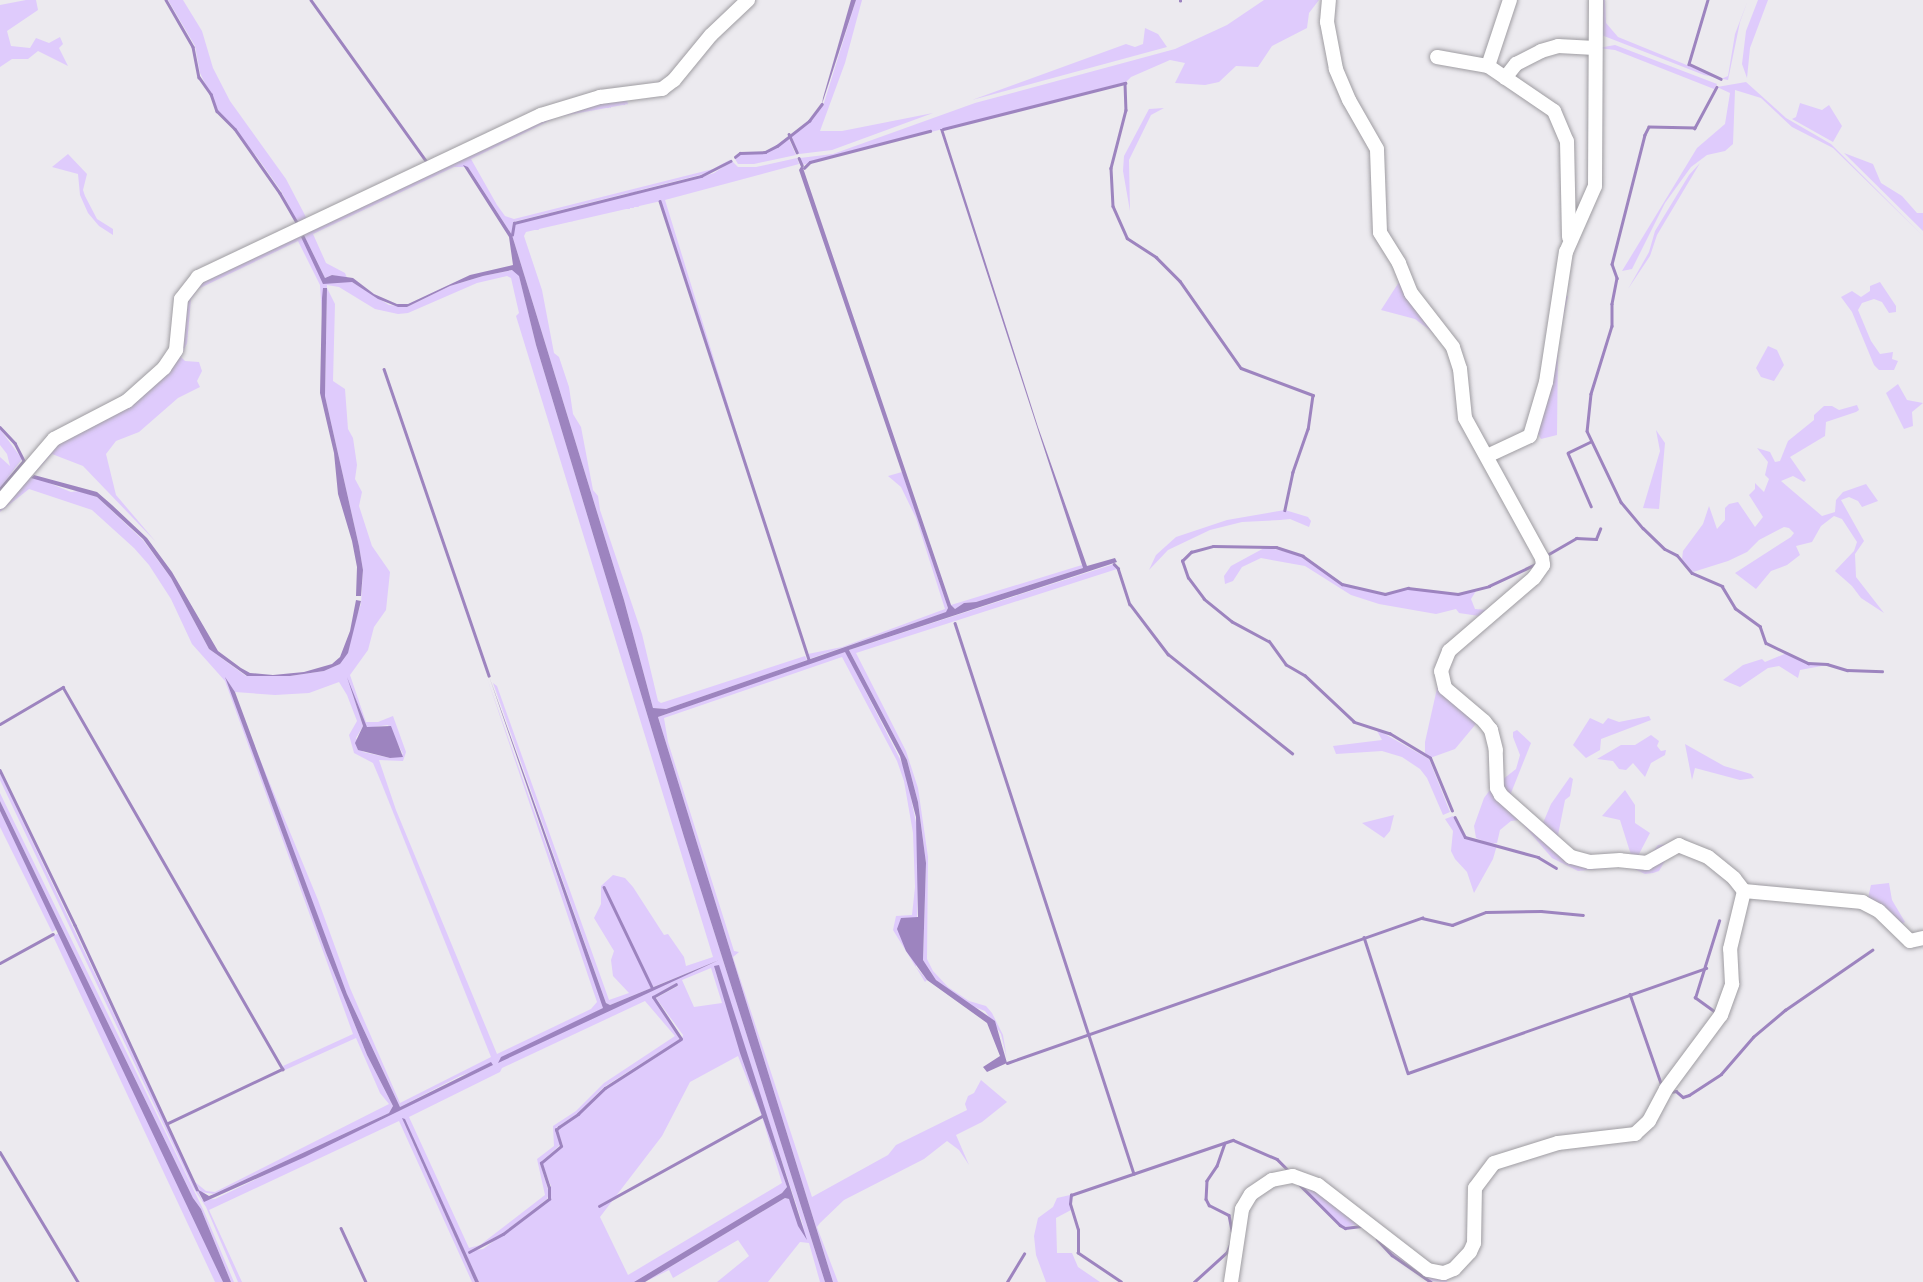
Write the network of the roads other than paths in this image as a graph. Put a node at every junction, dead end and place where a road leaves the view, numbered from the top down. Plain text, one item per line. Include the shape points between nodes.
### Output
1 (748, 0) edge
2 (1329, 0) edge
3 (1510, 0) edge
4 (1593, 1) edge
5 (1595, 48) junction
6 (1437, 57) dead end
7 (1488, 66) junction
8 (1505, 78) junction
9 (1570, 242) junction
10 (1486, 456) junction
11 (0, 502) edge
12 (1744, 891) junction
13 (1923, 938) edge
14 (1231, 1282) edge

1 - 11 street via 662,89 579,102 541,115 198,277 181,299 176,350 164,368 127,401 54,439
2 - 10 street via 1327,22 1334,61 1349,100 1377,149 1380,232 1411,293 1453,347 1465,418
3 - 7 street
4 - 5 street
5 - 8 street via 1558,46 1541,51 1516,64
5 - 9 street via 1597,173 1592,198
6 - 7 street
7 - 8 street
8 - 9 street via 1548,104 1561,122 1567,141
9 - 10 street via 1546,382 1530,436
10 - 12 street via 1539,549 1543,565 1534,578 1449,651 1441,680 1490,730 1501,795 1571,857 1647,863 1679,845 1708,857
12 - 13 street via 1862,902 1910,941
12 - 14 street via 1730,949 1728,1000 1643,1128 1634,1134 1558,1143 1494,1163 1475,1188 1470,1252 1444,1273 1428,1270 1318,1185 1293,1176 1272,1180 1251,1194 1242,1209

